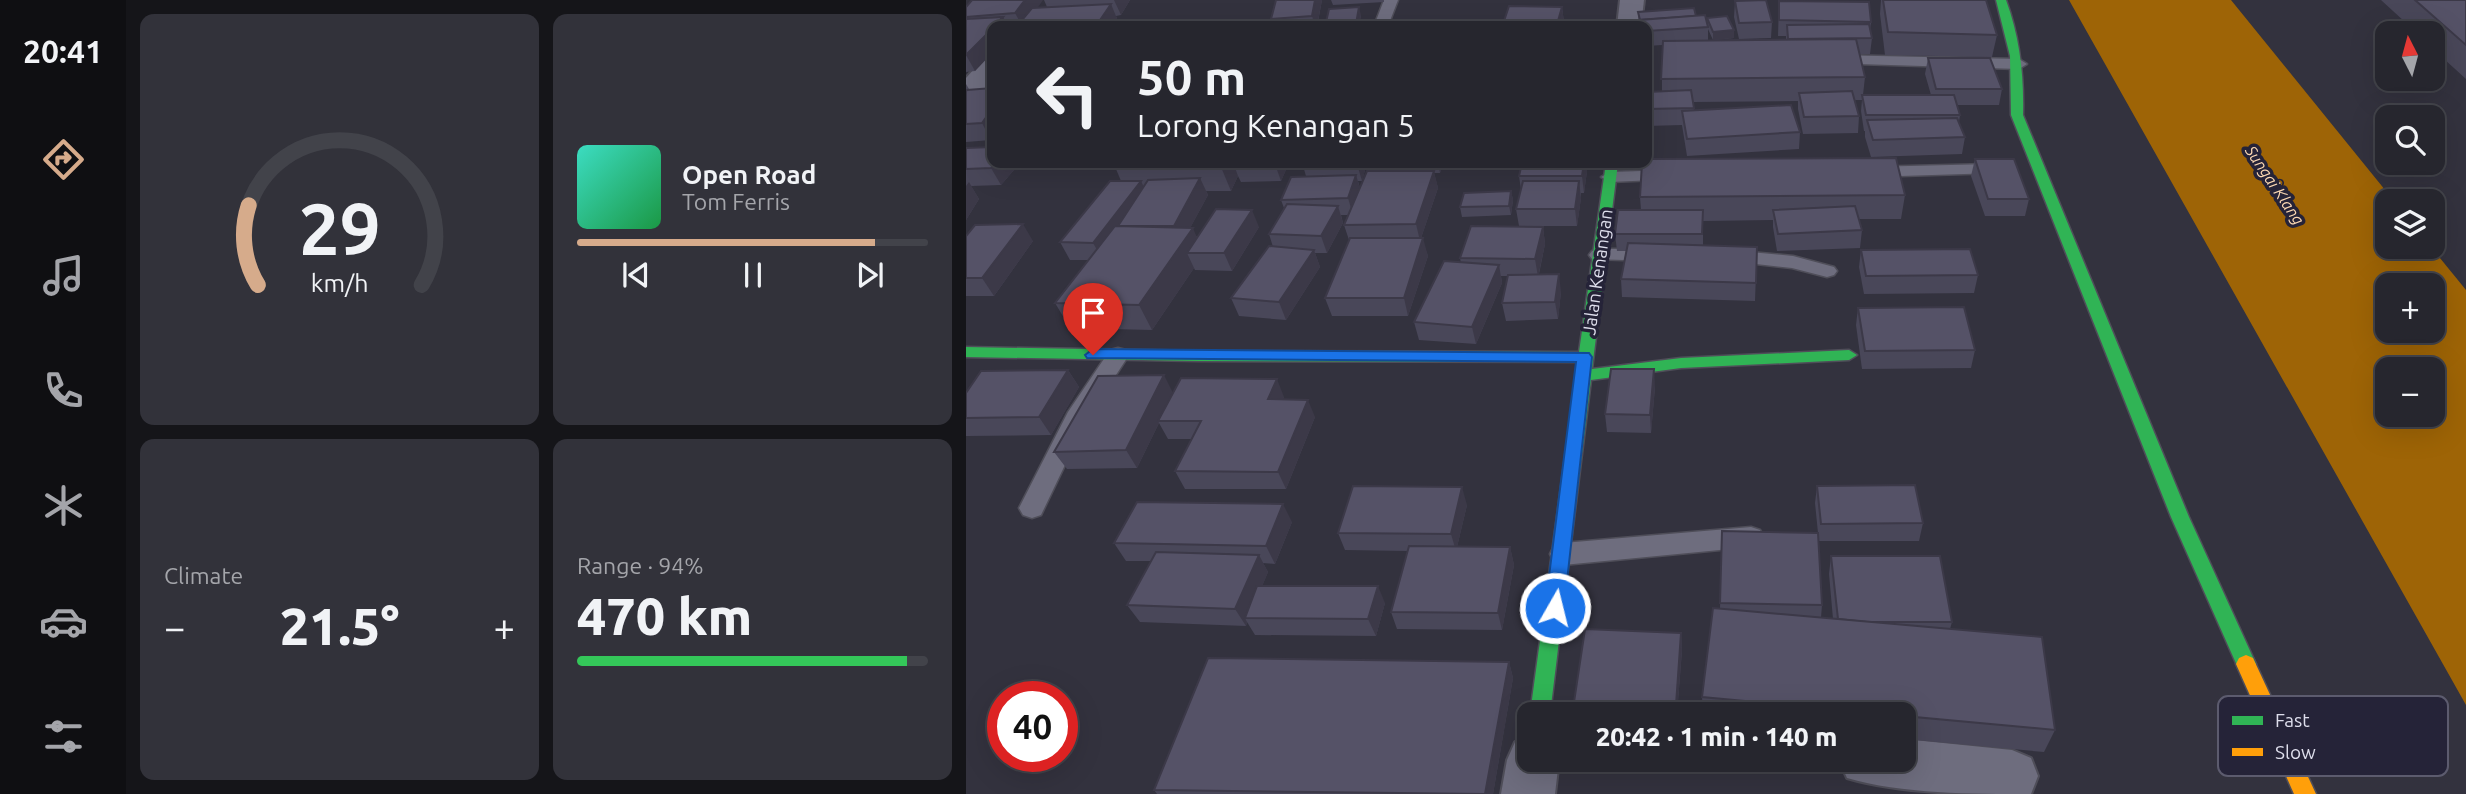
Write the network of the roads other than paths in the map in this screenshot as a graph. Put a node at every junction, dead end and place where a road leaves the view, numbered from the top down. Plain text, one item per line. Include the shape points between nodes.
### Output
1 (1391, 0) edge
2 (1632, 0) edge
3 (2001, 0) edge
4 (1383, 21) edge
5 (1630, 21) edge
6 (1817, 60) edge
7 (2019, 64) junction
8 (987, 71) edge
9 (966, 94) edge
10 (1611, 170) edge
11 (1991, 170) edge
12 (1855, 172) edge
13 (1692, 175) edge
14 (1599, 255) junction
15 (1674, 255) edge
16 (1710, 256) edge
17 (1827, 271) dead end
18 (966, 352) edge
19 (1118, 355) junction
20 (1849, 355) dead end
21 (1584, 357) junction
22 (1582, 376) junction
23 (1032, 508) dead end
24 (1769, 537) edge
25 (1563, 554) junction
26 (2261, 696) edge
27 (1542, 702) edge
28 (1916, 766) edge
29 (1531, 772) edge
30 (2012, 776) dead end
31 (2297, 776) edge
32 (1528, 794) edge
33 (2305, 794) edge

1 - 4 lane
2 - 5 street
3 - 7 street via 2013,28
6 - 7 lane
7 - 26 street via 2017,115 2180,517
8 - 9 street
10 - 13 lane
10 - 14 street, Jalan Kenangan
11 - 12 lane
14 - 15 lane
14 - 21 street, Jalan Kenangan
16 - 17 lane via 1793,262
18 - 19 street
19 - 21 street
19 - 23 lane via 1076,418
20 - 22 street via 1698,360
21 - 22 street, Jalan Kenangan
22 - 25 street, Jalan Kenangan
24 - 25 lane
25 - 27 street, Jalan Kenangan
28 - 30 street
29 - 32 street
31 - 33 street

